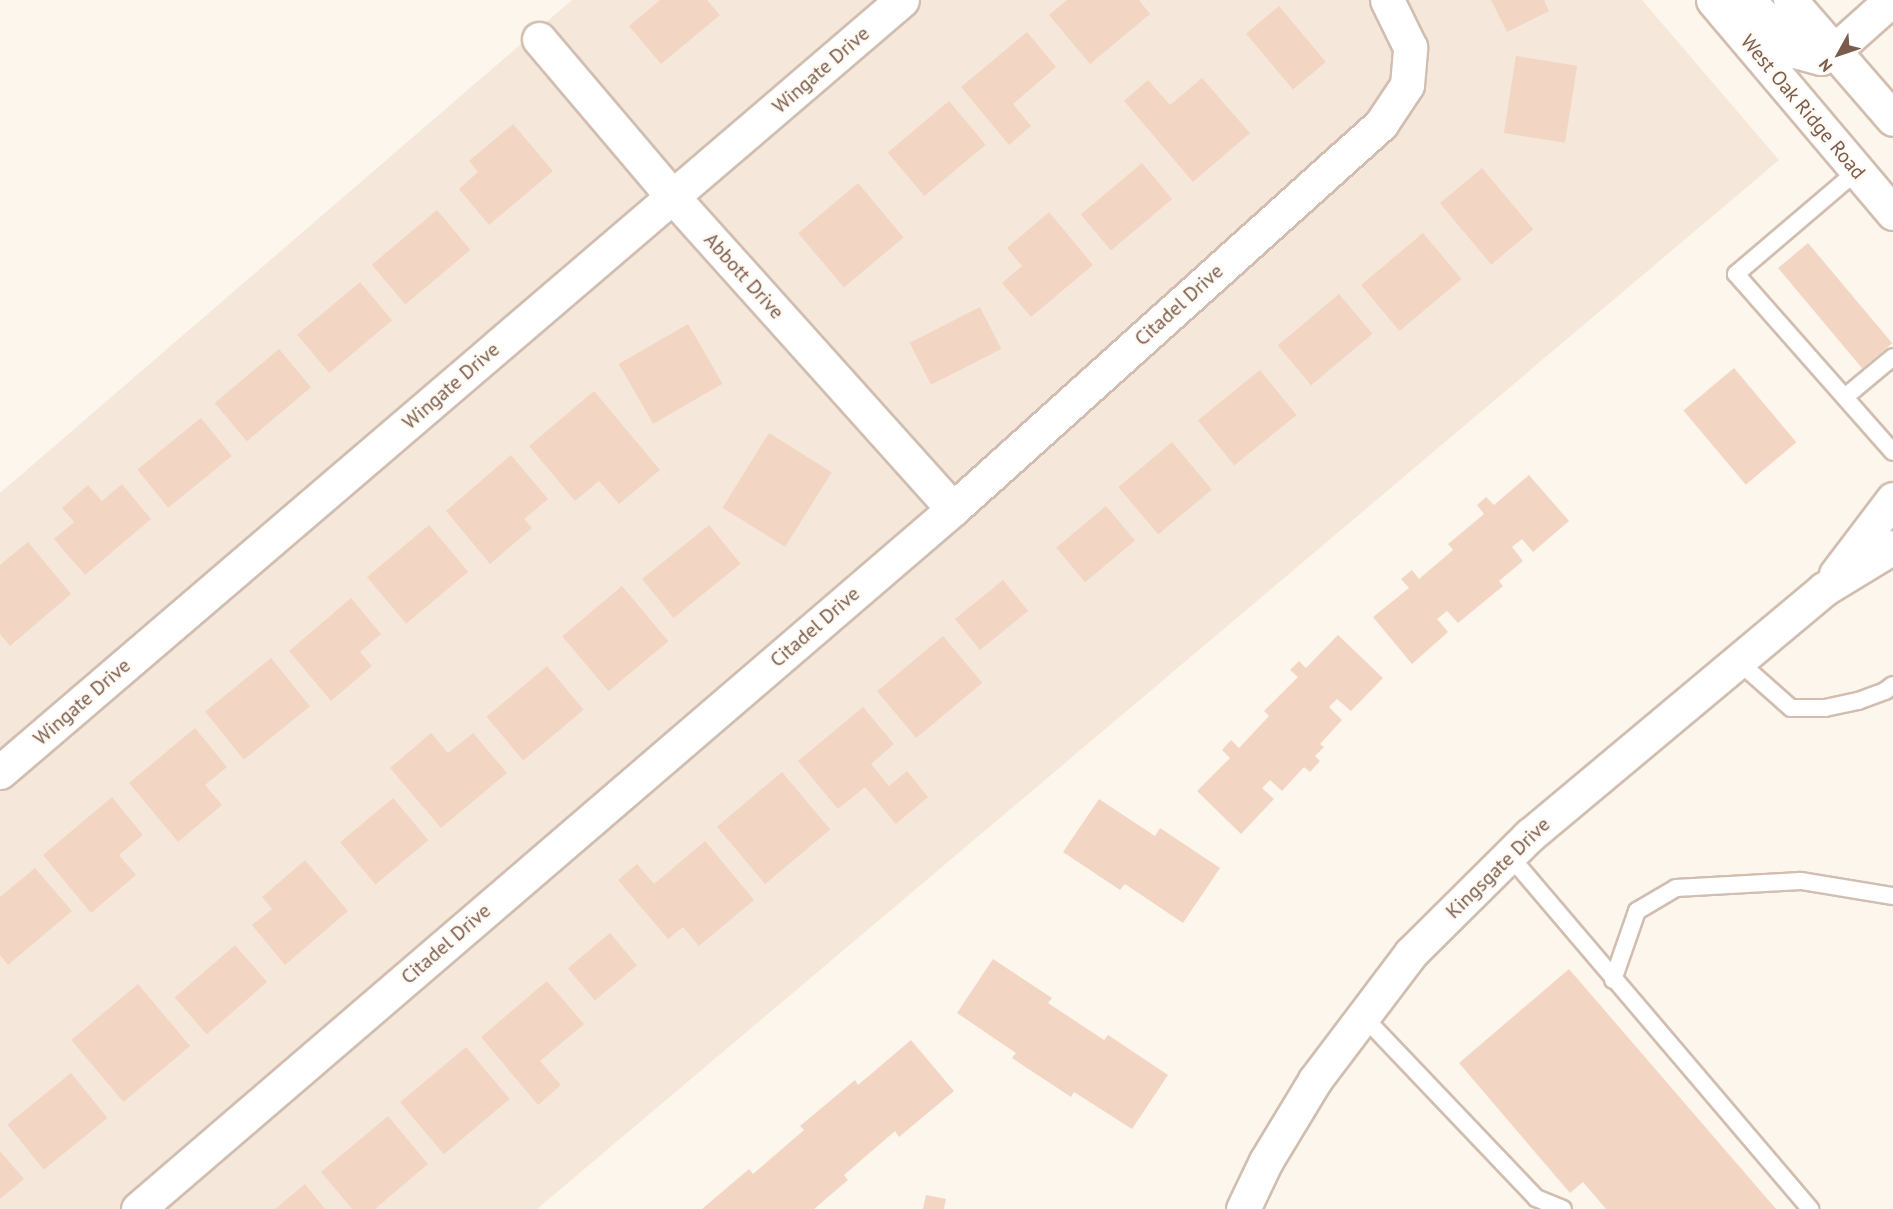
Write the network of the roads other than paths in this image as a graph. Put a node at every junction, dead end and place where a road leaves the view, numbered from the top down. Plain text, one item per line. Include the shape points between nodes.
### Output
1 (902, 0) edge
2 (1713, 0) edge
3 (1748, 0) edge
4 (1891, 0) edge
5 (1388, 1) edge
6 (1793, 1) edge
7 (539, 39) dead end
8 (1834, 51) junction
9 (1893, 119) edge
10 (1857, 171) junction
11 (673, 196) junction
12 (1893, 213) edge
13 (1893, 357) edge
14 (1845, 397) junction
15 (1893, 452) edge
16 (1893, 499) edge
17 (953, 509) junction
18 (1893, 547) edge
19 (1824, 589) junction
20 (1738, 662) junction
21 (1893, 684) edge
22 (0, 772) edge
23 (1509, 855) junction
24 (1893, 896) edge
25 (1614, 980) junction
26 (1362, 1015) junction
27 (138, 1209) edge
28 (1243, 1209) edge
29 (1563, 1209) edge
30 (1810, 1209) edge

1 - 11 street, Wingate Drive
2 - 10 street, West Oak Ridge Road
3 - 8 street via 1795,51 1821,58
4 - 8 street
5 - 17 street, Citadel Drive via 1410,47 1407,85 1381,124
6 - 8 street
7 - 11 street, Abbott Drive
8 - 9 street
10 - 12 street, West Oak Ridge Road
10 - 14 lane via 1736,274
11 - 17 street, Abbott Drive
11 - 22 street, Wingate Drive
13 - 14 lane
14 - 15 lane
16 - 19 street, Kingsgate Drive
17 - 27 street, Citadel Drive
18 - 19 street, Kingsgate Drive
19 - 20 street, Kingsgate Drive
20 - 21 lane via 1791,708 1825,708 1847,703 1885,691
20 - 23 street, Kingsgate Drive
23 - 25 lane
23 - 26 street, Kingsgate Drive via 1411,953
24 - 25 lane via 1802,881 1676,888 1637,911
25 - 30 lane
26 - 28 street, Kingsgate Drive via 1315,1080 1266,1161
26 - 29 lane via 1536,1198

